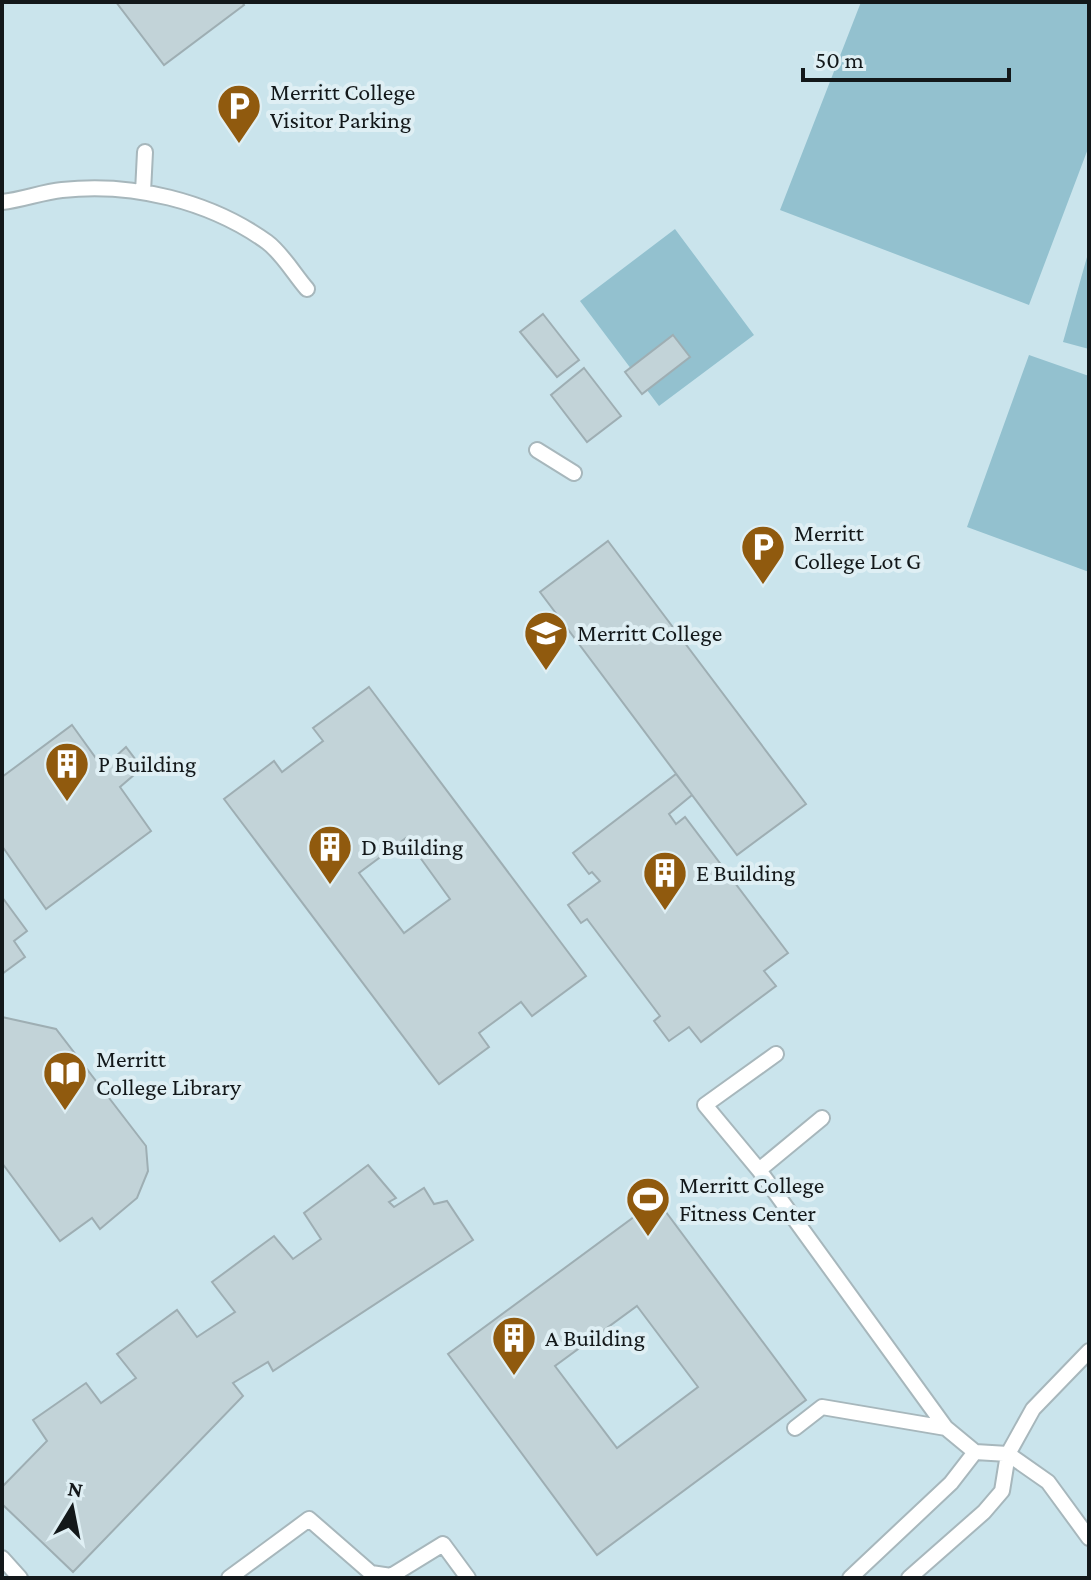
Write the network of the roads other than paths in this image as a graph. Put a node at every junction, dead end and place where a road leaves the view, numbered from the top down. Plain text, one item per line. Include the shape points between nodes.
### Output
1 (145, 152) dead end
2 (143, 192) junction
3 (2, 202) edge
4 (307, 289) dead end
5 (537, 450) dead end
6 (574, 473) dead end
7 (776, 1054) dead end
8 (822, 1118) dead end
9 (759, 1170) junction
10 (1089, 1351) edge
11 (795, 1428) dead end
12 (946, 1428) junction
13 (975, 1452) junction
14 (1008, 1454) junction
15 (1089, 1538) edge
16 (2, 1558) edge
17 (20, 1578) edge
18 (229, 1578) edge
19 (468, 1578) edge
20 (850, 1578) edge
21 (909, 1578) edge

1 - 2 lane
2 - 3 lane via 61,190
2 - 4 lane via 180,200 269,243
5 - 6 lane
7 - 9 lane via 705,1105
8 - 9 lane
9 - 12 lane
10 - 14 lane via 1033,1409
11 - 12 lane via 822,1407
12 - 13 lane
13 - 14 lane
13 - 20 lane via 951,1483
14 - 15 lane via 1048,1482
14 - 21 lane via 1002,1491
16 - 17 lane
18 - 19 lane via 309,1519 371,1573 391,1576 443,1544

